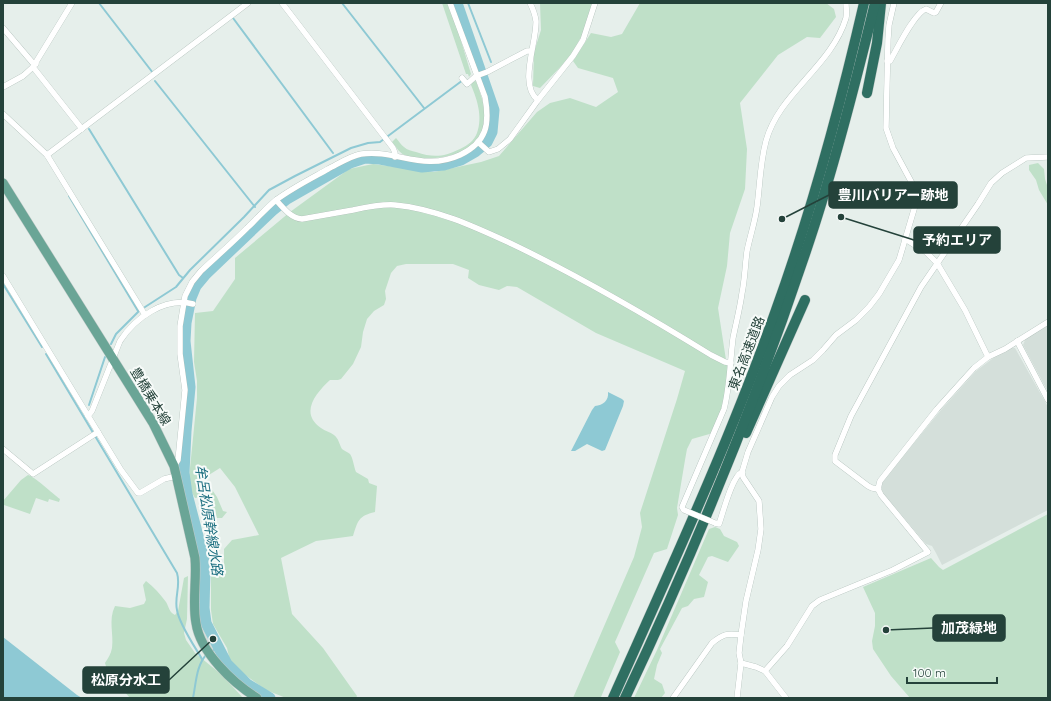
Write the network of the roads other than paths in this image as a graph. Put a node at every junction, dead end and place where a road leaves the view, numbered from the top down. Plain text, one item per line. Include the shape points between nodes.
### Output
1 (72, 3) edge
2 (248, 3) edge
3 (282, 3) edge
4 (450, 3) edge
5 (530, 3) edge
6 (595, 3) edge
7 (846, 3) edge
8 (864, 3) edge
9 (875, 3) edge
10 (881, 3) edge
11 (894, 3) edge
12 (941, 3) edge
13 (846, 16) junction
14 (853, 17) dead end
15 (3, 28) edge
16 (531, 51) junction
17 (887, 61) junction
18 (34, 66) junction
19 (478, 76) junction
20 (464, 80) dead end
21 (3, 87) edge
22 (867, 93) dead end
23 (538, 100) junction
24 (3, 114) edge
25 (82, 129) junction
26 (479, 143) junction
27 (47, 155) junction
28 (395, 156) junction
29 (1048, 157) edge
30 (3, 183) edge
31 (277, 201) junction
32 (905, 239) junction
33 (937, 263) junction
34 (3, 276) edge
35 (804, 300) dead end
36 (185, 302) junction
37 (194, 304) dead end
38 (145, 315) junction
39 (1048, 322) edge
40 (1017, 342) junction
41 (988, 356) junction
42 (113, 359) junction
43 (731, 363) junction
44 (1048, 400) edge
45 (88, 416) junction
46 (98, 432) junction
47 (3, 449) edge
48 (174, 466) junction
49 (726, 468) junction
50 (742, 472) junction
51 (176, 476) junction
52 (878, 489) junction
53 (741, 635) junction
54 (741, 663) junction
55 (765, 671) junction
56 (257, 698) edge
57 (613, 698) edge
58 (625, 698) edge
59 (673, 698) edge
60 (737, 698) edge
61 (786, 698) edge

1 - 18 street
2 - 25 street
3 - 28 street via 393,148
4 - 19 street
5 - 16 street via 536,20 536,33
6 - 23 street via 583,40
7 - 13 street
8 - 57 highway, 東名高速道路 via 831,135 776,309 712,472
9 - 49 highway, 東名高速道路 via 812,234 763,374
10 - 22 highway via 877,43
11 - 17 street via 886,25
12 - 17 street via 934,14 926,9 919,15 905,33 890,61
13 - 14 street
13 - 43 street via 835,41 780,112 766,141 743,292 733,337
15 - 18 street
16 - 19 street
16 - 23 street via 530,84
17 - 32 street via 886,128 915,193
18 - 21 street via 23,76
18 - 25 street
19 - 20 street via 467,84
19 - 26 street via 487,111 487,125
23 - 26 street via 510,139 498,149 489,152
24 - 27 street
25 - 27 street
26 - 28 street via 460,154 432,162
27 - 38 street
28 - 31 street via 360,154 296,187
29 - 33 street via 1026,158 991,182
30 - 42 main road, 豊橋乗本線
31 - 36 street via 201,271 192,282
31 - 43 street via 297,218 394,205 429,211 469,224 534,254 622,301 711,355
32 - 33 street
32 - 50 street via 899,260 869,307 836,335 813,360 790,375 779,386 748,452
33 - 41 street
33 - 52 street via 921,287 863,393 835,455 834,461 868,486
34 - 45 street
35 - 49 highway via 750,427
36 - 37 street
36 - 38 street via 167,304
36 - 48 street via 179,342 185,399 178,460
38 - 42 street via 125,334
39 - 40 street
40 - 41 street
40 - 44 street
41 - 52 street via 938,409 880,481
42 - 45 street
42 - 48 main road, 豊橋乗本線 via 153,423
43 - 50 street, bridge via 724,409 682,507 719,524 737,476
45 - 46 street
46 - 47 street via 33,474
46 - 51 street via 138,492
48 - 51 main road, 豊橋乗本線
49 - 58 highway, 東名高速道路
50 - 53 street via 759,501 761,529
51 - 56 main road, 豊橋乗本線 via 195,558 196,625 212,657 233,681
52 - 55 street via 928,552 893,570 820,600 812,606 788,646
53 - 54 street
53 - 59 street via 727,634 712,643
54 - 55 street
54 - 60 street
55 - 61 street

